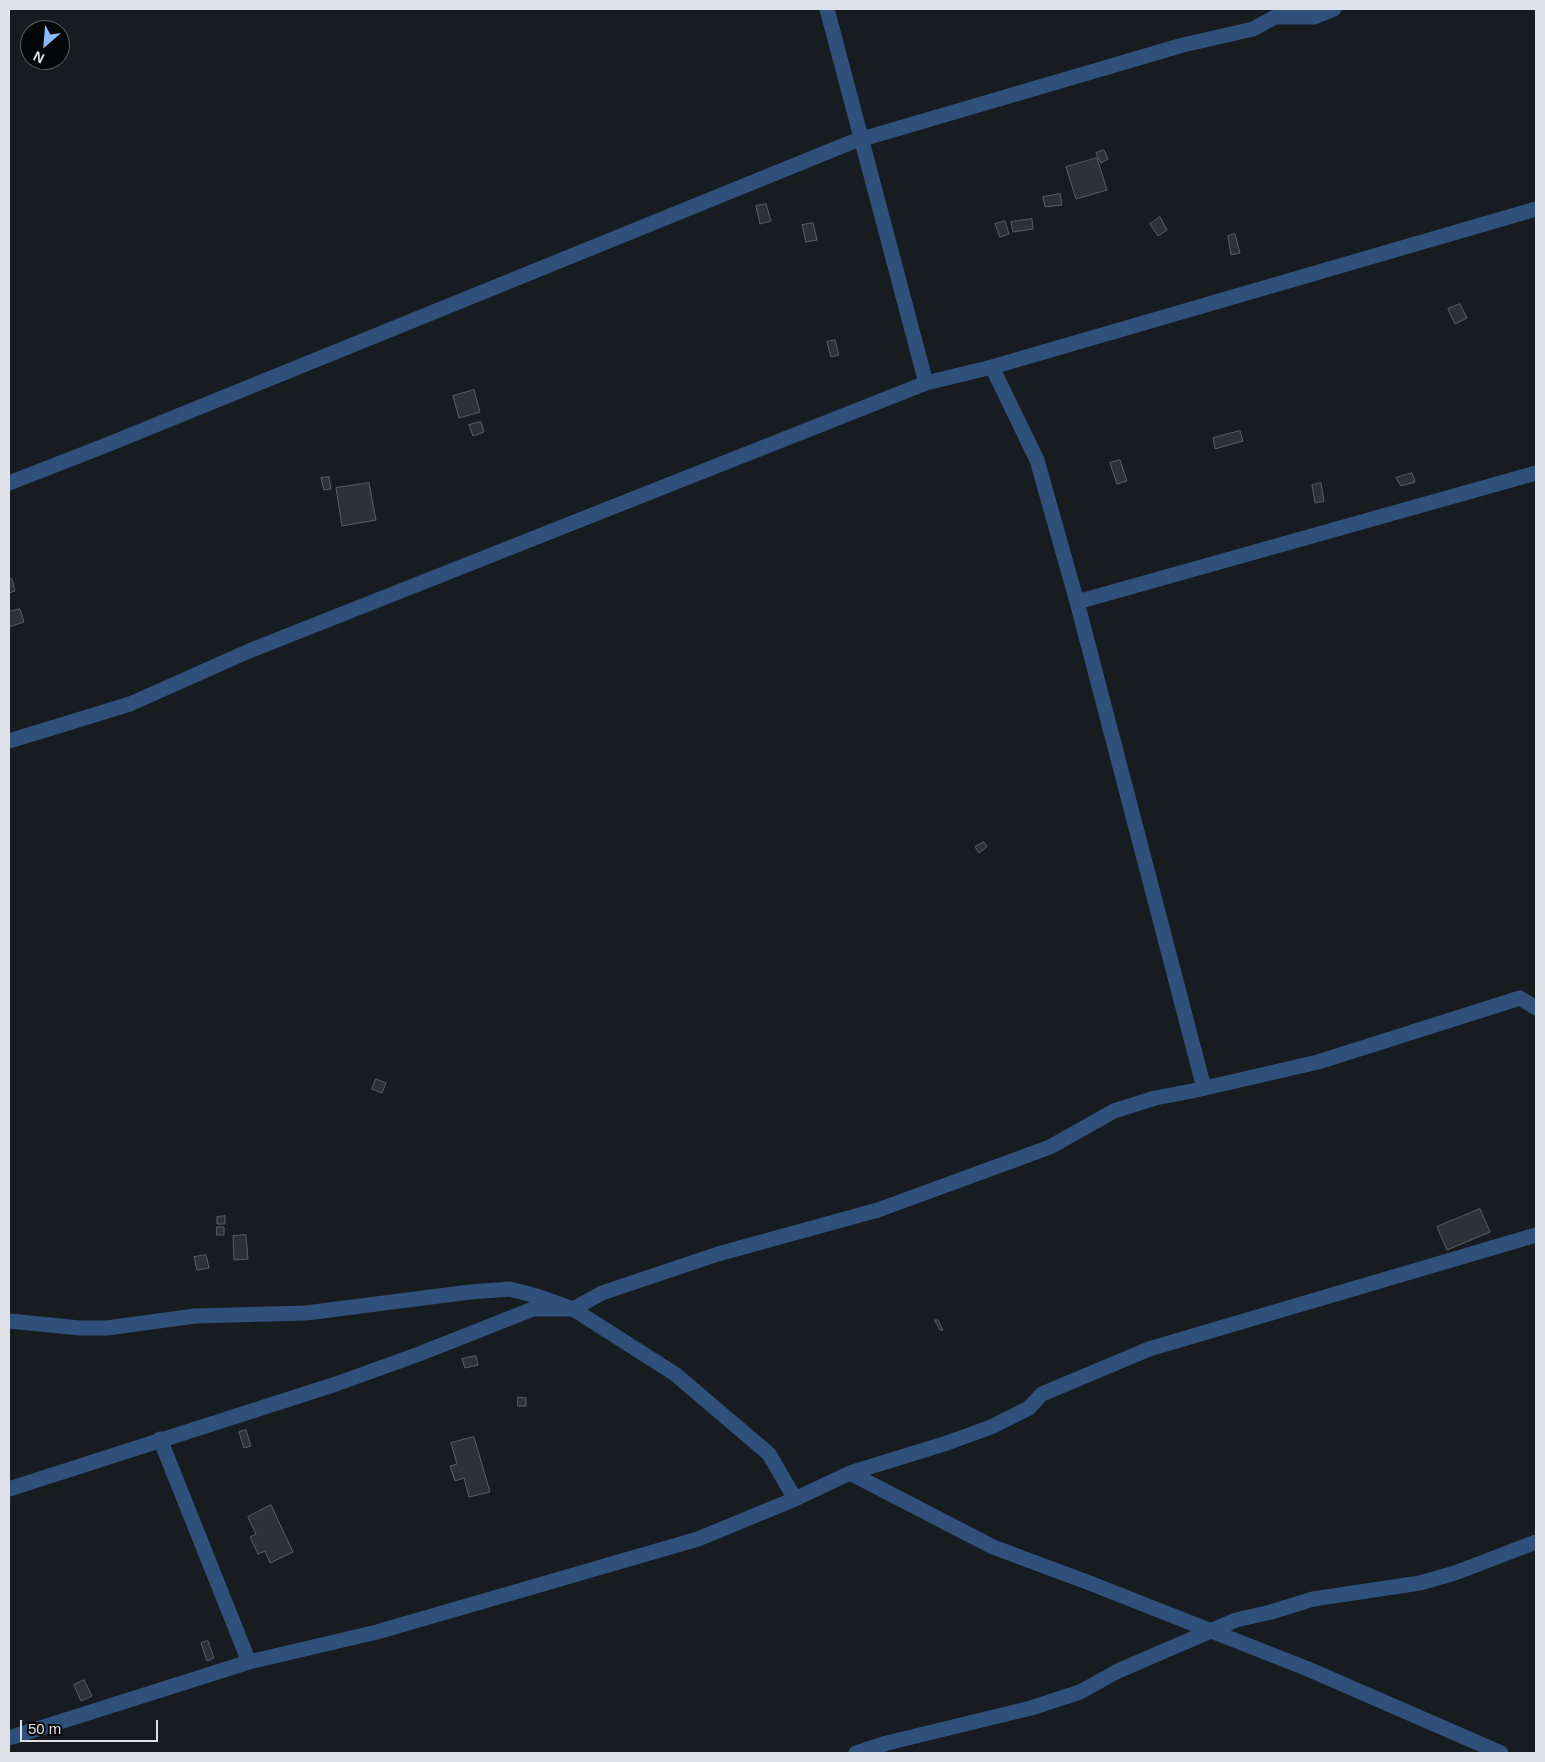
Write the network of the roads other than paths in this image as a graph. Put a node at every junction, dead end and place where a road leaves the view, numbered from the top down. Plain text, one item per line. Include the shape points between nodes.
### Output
1 (827, 9) edge
2 (1334, 9) edge
3 (861, 140) junction
4 (1536, 209) edge
5 (992, 367) junction
6 (926, 383) junction
7 (1536, 473) edge
8 (9, 483) edge
9 (1077, 602) junction
10 (9, 741) edge
11 (1536, 1008) edge
12 (1204, 1088) junction
13 (1536, 1235) edge
14 (573, 1309) junction
15 (9, 1320) edge
16 (160, 1439) junction
17 (850, 1473) junction
18 (9, 1489) edge
19 (795, 1499) junction
20 (1536, 1542) edge
21 (1212, 1630) junction
22 (249, 1662) junction
23 (9, 1738) edge
24 (858, 1753) edge
25 (1501, 1753) edge

1 - 3 street
2 - 3 street via 1314,17 1275,17 1253,29 1183,46
3 - 6 street
3 - 8 street
4 - 5 street
5 - 6 street
5 - 9 street via 1037,460
6 - 10 street via 249,651 130,704
7 - 9 street
9 - 12 street
11 - 12 street via 1520,998 1318,1062
12 - 14 street via 1114,1111 1050,1147 878,1210 718,1254 602,1293
13 - 17 street via 1149,1349 1042,1394 1029,1408 991,1427 947,1444
14 - 15 street via 510,1290 306,1313 195,1316 107,1328
14 - 16 street via 533,1309 336,1384
14 - 19 street via 675,1374 769,1454
16 - 18 street
16 - 22 street
17 - 19 street
17 - 21 street via 993,1547
19 - 22 street via 698,1539 612,1565 376,1632
20 - 21 street via 1420,1583 1313,1599 1236,1620
21 - 24 street via 1072,1694 1031,1708
21 - 25 street via 1308,1668
22 - 23 street

